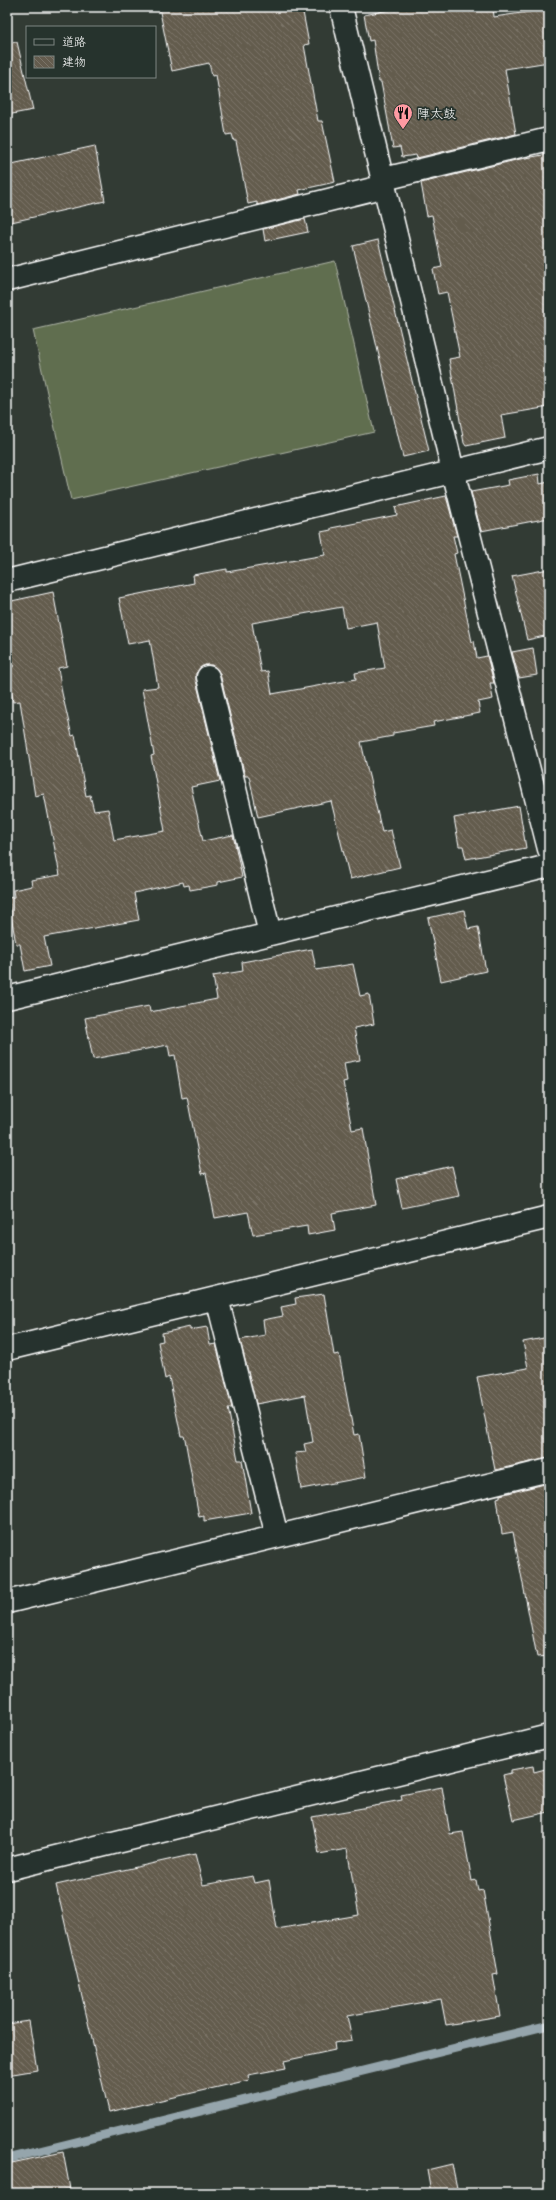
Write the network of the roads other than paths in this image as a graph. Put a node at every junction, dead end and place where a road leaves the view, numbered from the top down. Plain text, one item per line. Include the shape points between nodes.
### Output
1 (341, 7) edge
2 (549, 139) edge
3 (384, 183) junction
4 (7, 280) edge
5 (549, 448) edge
6 (453, 471) junction
7 (7, 581) edge
8 (208, 677) dead end
9 (549, 849) edge
10 (549, 866) edge
11 (270, 934) junction
12 (7, 998) edge
13 (549, 1217) edge
14 (217, 1298) junction
15 (7, 1349) edge
16 (549, 1470) edge
17 (276, 1536) junction
18 (7, 1602) edge
19 (549, 1736) edge
20 (7, 1869) edge

1 - 3 street
2 - 3 street
3 - 4 street
3 - 6 street
5 - 6 street
6 - 7 street
6 - 9 street
8 - 11 street
10 - 11 street
11 - 12 street
13 - 14 street
14 - 15 street
14 - 17 street
16 - 17 street
17 - 18 street
19 - 20 street

